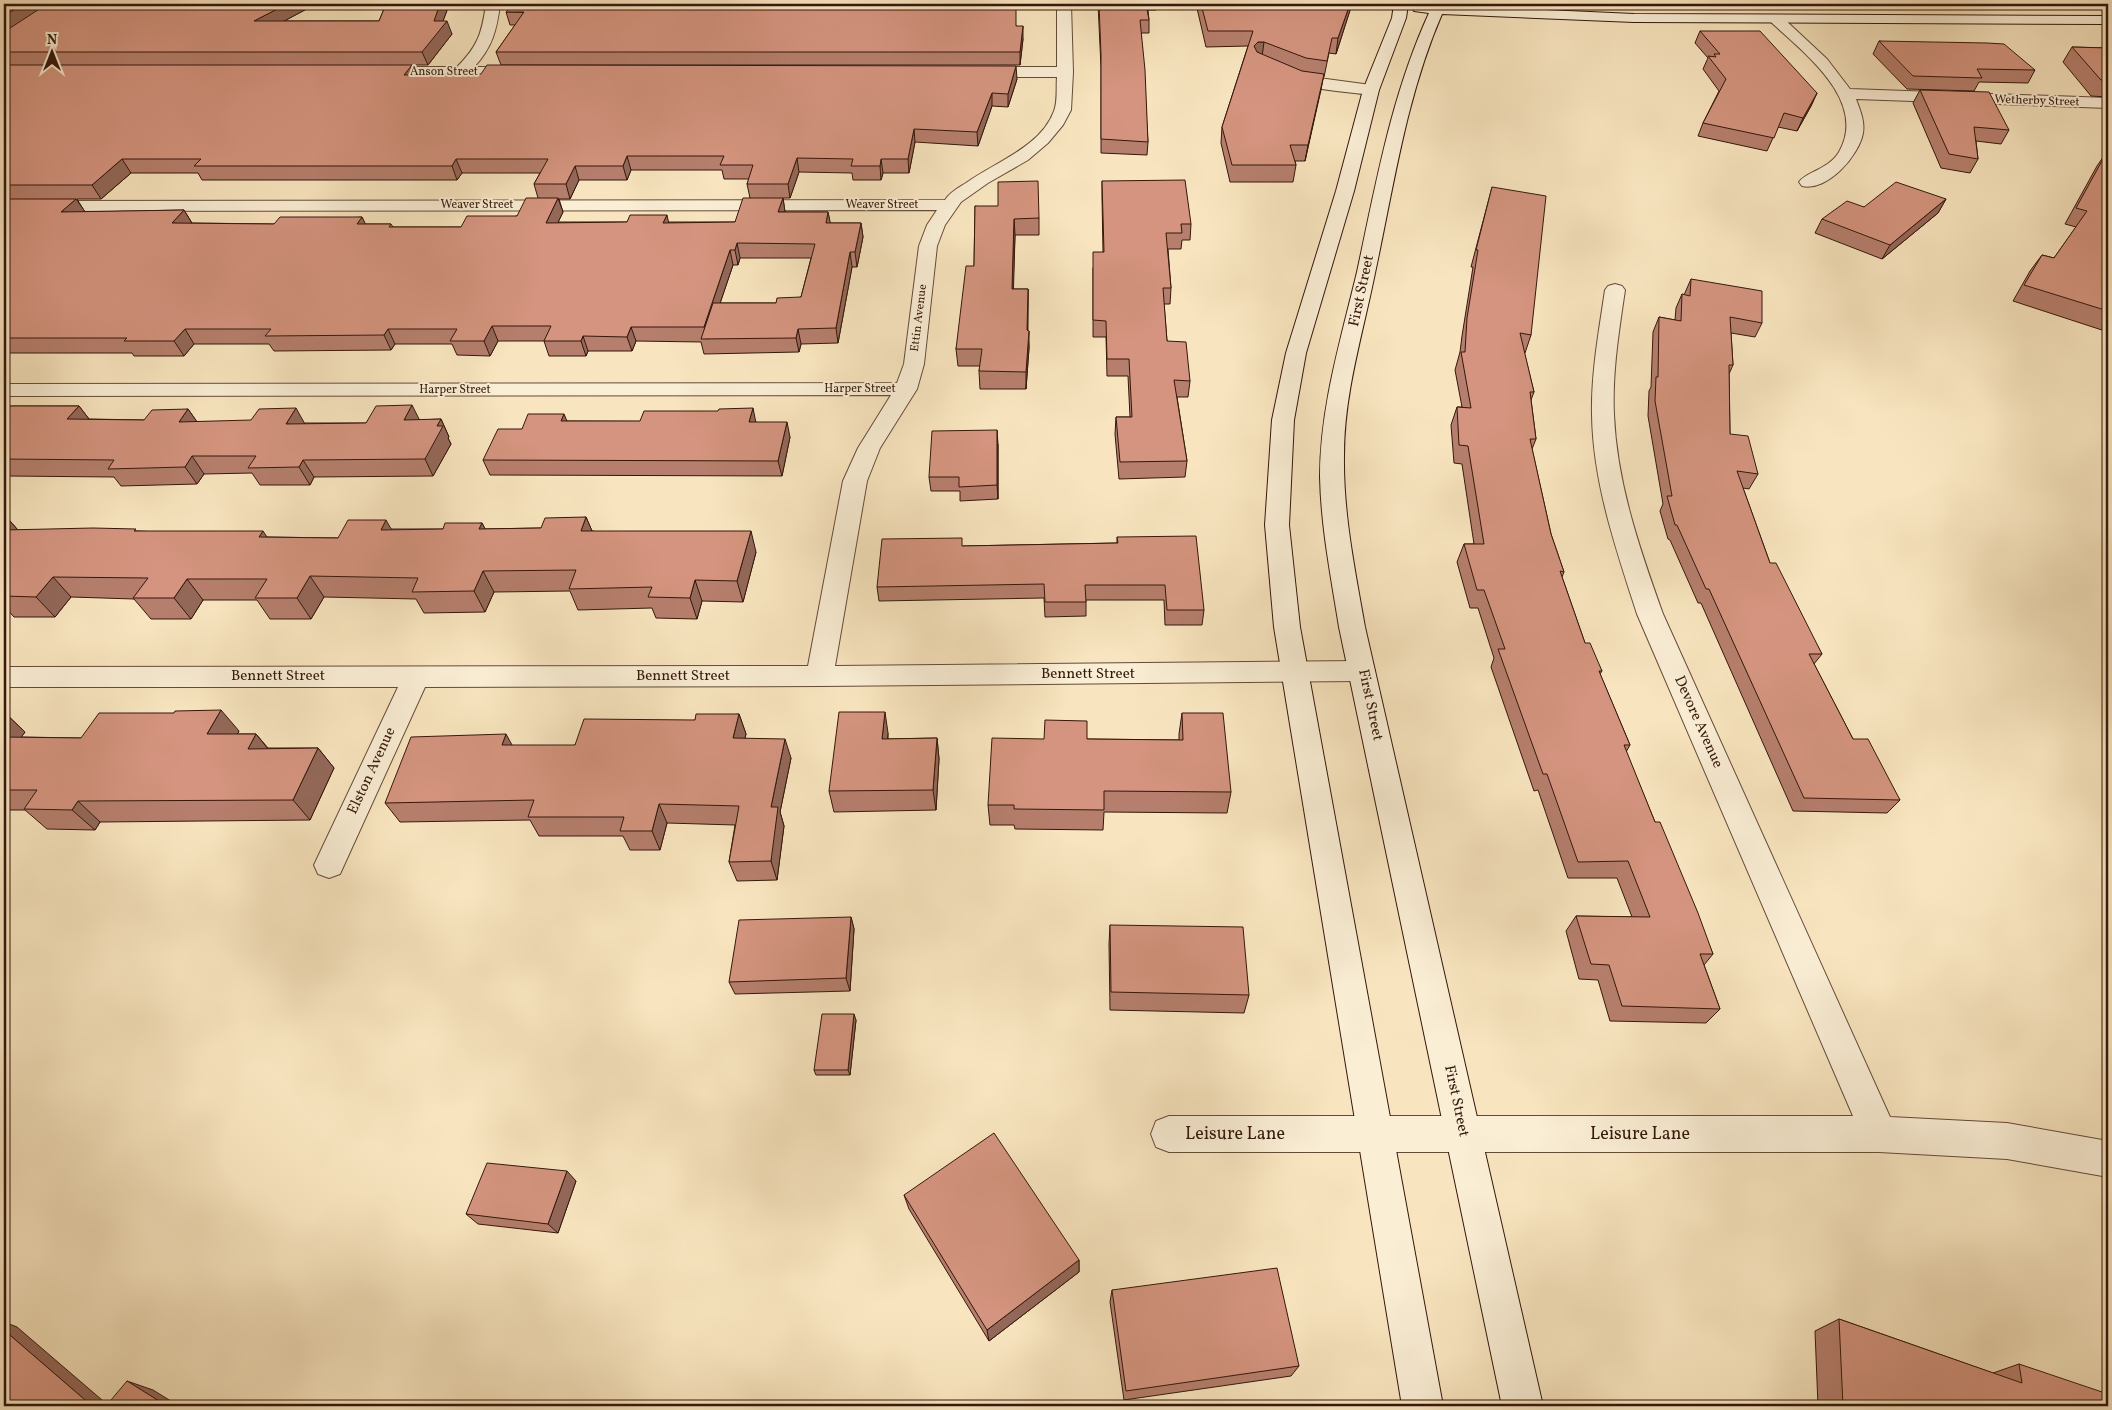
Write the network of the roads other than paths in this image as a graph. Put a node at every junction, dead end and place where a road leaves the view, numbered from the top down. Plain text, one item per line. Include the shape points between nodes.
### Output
1 (493, 4) edge
2 (1064, 4) edge
3 (1401, 5) edge
4 (1437, 7) edge
5 (1776, 20) junction
6 (2108, 20) edge
7 (1276, 70) edge
8 (362, 72) edge
9 (461, 72) junction
10 (531, 72) edge
11 (966, 72) edge
12 (1065, 72) junction
13 (1371, 90) junction
14 (1847, 94) junction
15 (2108, 103) edge
16 (1808, 182) dead end
17 (950, 205) junction
18 (4, 206) edge
19 (1615, 290) dead end
20 (906, 389) junction
21 (4, 390) edge
22 (1362, 671) junction
23 (1295, 673) junction
24 (416, 676) junction
25 (820, 676) junction
26 (4, 677) edge
27 (329, 865) dead end
28 (1169, 1134) dead end
29 (1375, 1134) junction
30 (1464, 1134) junction
31 (1879, 1134) junction
32 (2108, 1159) edge
33 (1423, 1406) edge
34 (1523, 1406) edge

1 - 9 street via 488,39
2 - 12 street, Ettin Avenue
3 - 4 street
3 - 13 street
4 - 5 street via 1554,16
4 - 22 street, First Street via 1405,93 1335,425 1332,476 1337,533
5 - 6 street
5 - 14 street via 1833,75
7 - 13 street via 1300,80
8 - 9 street, Anson Street
9 - 10 street, Anson Street
11 - 12 street
12 - 17 street, Ettin Avenue via 1063,110 1049,133 1022,156 955,198
13 - 23 street via 1296,353 1283,420 1277,525
14 - 15 street, Wetherby Street
14 - 16 street via 1857,120 1854,142 1824,176
17 - 18 street, Weaver Street
17 - 20 street, Ettin Avenue via 936,225 928,246 914,364
19 - 31 street, Devore Avenue via 1604,364 1603,416 1610,478 1624,539 1650,614
20 - 21 street, Harper Street
20 - 25 street, Ettin Avenue via 869,448 855,482
22 - 23 street, Bennett Street
22 - 30 street, First Street
23 - 25 street, Bennett Street
23 - 29 street
24 - 25 street, Bennett Street
24 - 26 street, Bennett Street
24 - 27 street, Elston Avenue
28 - 29 street, Leisure Lane
29 - 30 street, Leisure Lane
29 - 33 street
30 - 31 street, Leisure Lane
30 - 34 street, First Street
31 - 32 street, Leisure Lane via 2007,1140

